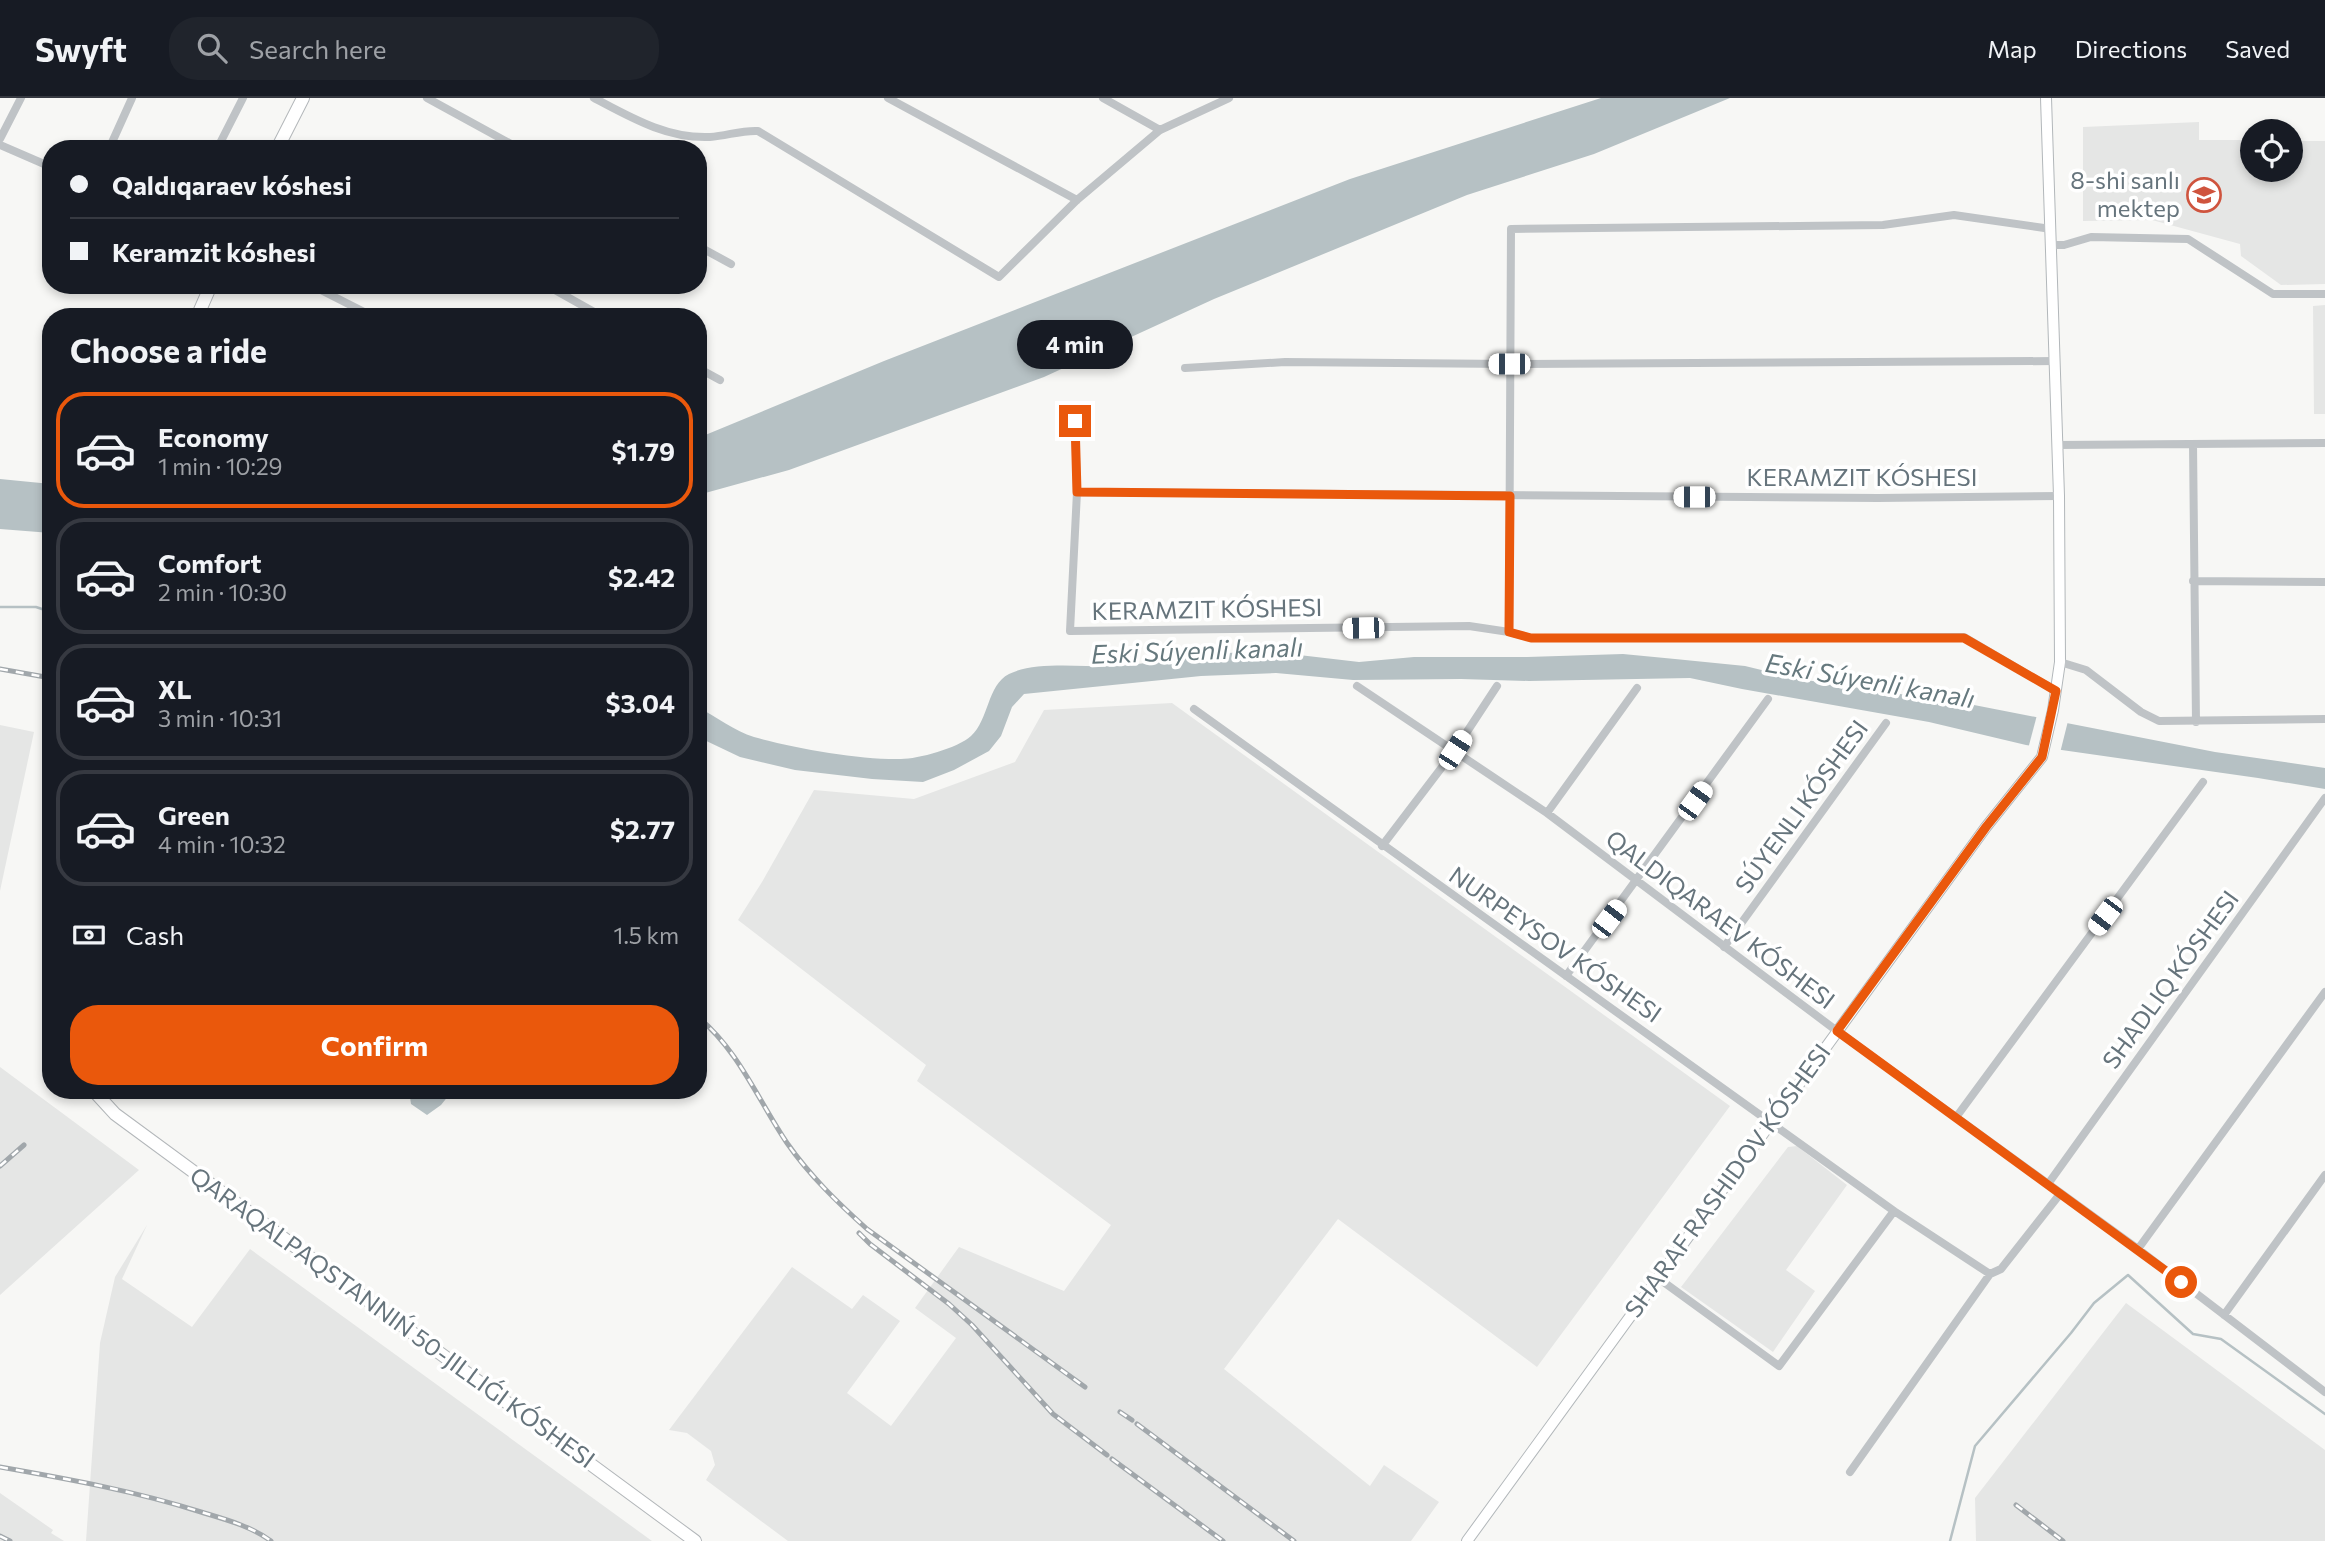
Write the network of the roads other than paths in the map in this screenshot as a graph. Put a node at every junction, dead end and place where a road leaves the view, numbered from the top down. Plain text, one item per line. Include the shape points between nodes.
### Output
1 (21, 98) edge
2 (132, 98) edge
3 (242, 98) edge
4 (303, 98) edge
5 (427, 98) edge
6 (594, 98) edge
7 (888, 98) edge
8 (1104, 98) edge
9 (1229, 98) edge
10 (2046, 98) edge
11 (1160, 130) junction
12 (0, 139) edge
13 (113, 140) edge
14 (221, 140) edge
15 (282, 140) edge
16 (504, 140) edge
17 (0, 145) edge
18 (42, 163) edge
19 (1077, 200) junction
20 (2051, 229) junction
21 (2052, 245) junction
22 (707, 251) edge
23 (731, 264) dead end
24 (329, 294) edge
25 (561, 294) edge
26 (2325, 294) edge
27 (356, 308) edge
28 (587, 308) edge
29 (2055, 361) junction
30 (1509, 364) junction
31 (1185, 368) dead end
32 (707, 373) edge
33 (720, 380) dead end
34 (1075, 421) dead end
35 (2325, 443) edge
36 (2193, 444) junction
37 (2058, 445) junction
38 (1077, 492) junction
39 (1510, 496) junction
40 (2059, 496) junction
41 (2193, 581) junction
42 (2325, 582) edge
43 (1509, 632) junction
44 (2060, 663) junction
45 (1357, 686) dead end
46 (1497, 686) dead end
47 (1637, 688) dead end
48 (2056, 691) junction
49 (1768, 699) dead end
50 (1194, 709) dead end
51 (2325, 719) edge
52 (2196, 722) junction
53 (1886, 723) dead end
54 (1455, 750) junction
55 (2203, 782) dead end
56 (2325, 798) edge
57 (1547, 813) junction
58 (1382, 846) junction
59 (1637, 881) junction
60 (1724, 947) junction
61 (1566, 976) junction
62 (2325, 992) edge
63 (1837, 1031) junction
64 (101, 1099) edge
65 (1957, 1116) junction
66 (1771, 1122) junction
67 (2325, 1175) edge
68 (2048, 1184) junction
69 (2060, 1194) junction
70 (1894, 1211) junction
71 (2138, 1249) junction
72 (1990, 1274) junction
73 (1658, 1278) junction
74 (2224, 1315) junction
75 (2325, 1392) edge
76 (1850, 1472) dead end
77 (695, 1541) edge
78 (1467, 1541) edge

1 - 12 street
2 - 13 street
3 - 14 street
4 - 15 main road
5 - 16 street
6 - 19 street via 652,127 689,137 758,131 999,277
7 - 19 street
8 - 11 street
9 - 11 street
10 - 20 street
11 - 19 street
17 - 18 street
20 - 21 street
20 - 30 street via 1954,215 1883,225 1511,229
21 - 26 street via 2091,237 2188,239 2273,294
21 - 29 street
22 - 23 street
24 - 27 street
25 - 28 street
29 - 30 street
29 - 37 street
30 - 31 street via 1285,362
30 - 39 street
32 - 33 street
34 - 38 street, KERAMZIT KÓSHESI
35 - 36 street
36 - 37 street
36 - 41 street
37 - 40 street
38 - 39 street, KERAMZIT KÓSHESI
38 - 43 street, KERAMZIT KÓSHESI via 1070,631 1469,626
39 - 40 street, KERAMZIT KÓSHESI
39 - 43 street
40 - 44 street
41 - 42 street
41 - 52 street
43 - 48 street, KERAMZIT KÓSHESI via 1531,638 1964,638
44 - 48 street
44 - 52 street via 2086,670 2159,721
45 - 54 street
46 - 54 street
47 - 57 street
48 - 63 street, SHARAF RASHIDOV KÓSHESI via 2042,757
49 - 59 street
50 - 58 street, NURPEYSOV KÓSHESI
51 - 52 street
53 - 60 street, SÚYENLI KÓSHESI
54 - 57 street
54 - 58 street
55 - 65 street
56 - 68 street
57 - 59 street
58 - 61 street, NURPEYSOV KÓSHESI
59 - 60 street
59 - 61 street
60 - 63 street
61 - 66 street, NURPEYSOV KÓSHESI
62 - 71 street
63 - 65 street
63 - 66 street, SHARAF RASHIDOV KÓSHESI
64 - 77 main road via 115,1114
65 - 68 street
66 - 70 street, NURPEYSOV KÓSHESI
66 - 73 street, SHARAF RASHIDOV KÓSHESI
67 - 74 street
68 - 69 street
69 - 71 street
69 - 72 street via 2001,1269
70 - 72 street, NURPEYSOV KÓSHESI
70 - 73 street via 1779,1366
71 - 74 street
72 - 76 street
73 - 78 street, SHARAF RASHIDOV KÓSHESI
74 - 75 street

